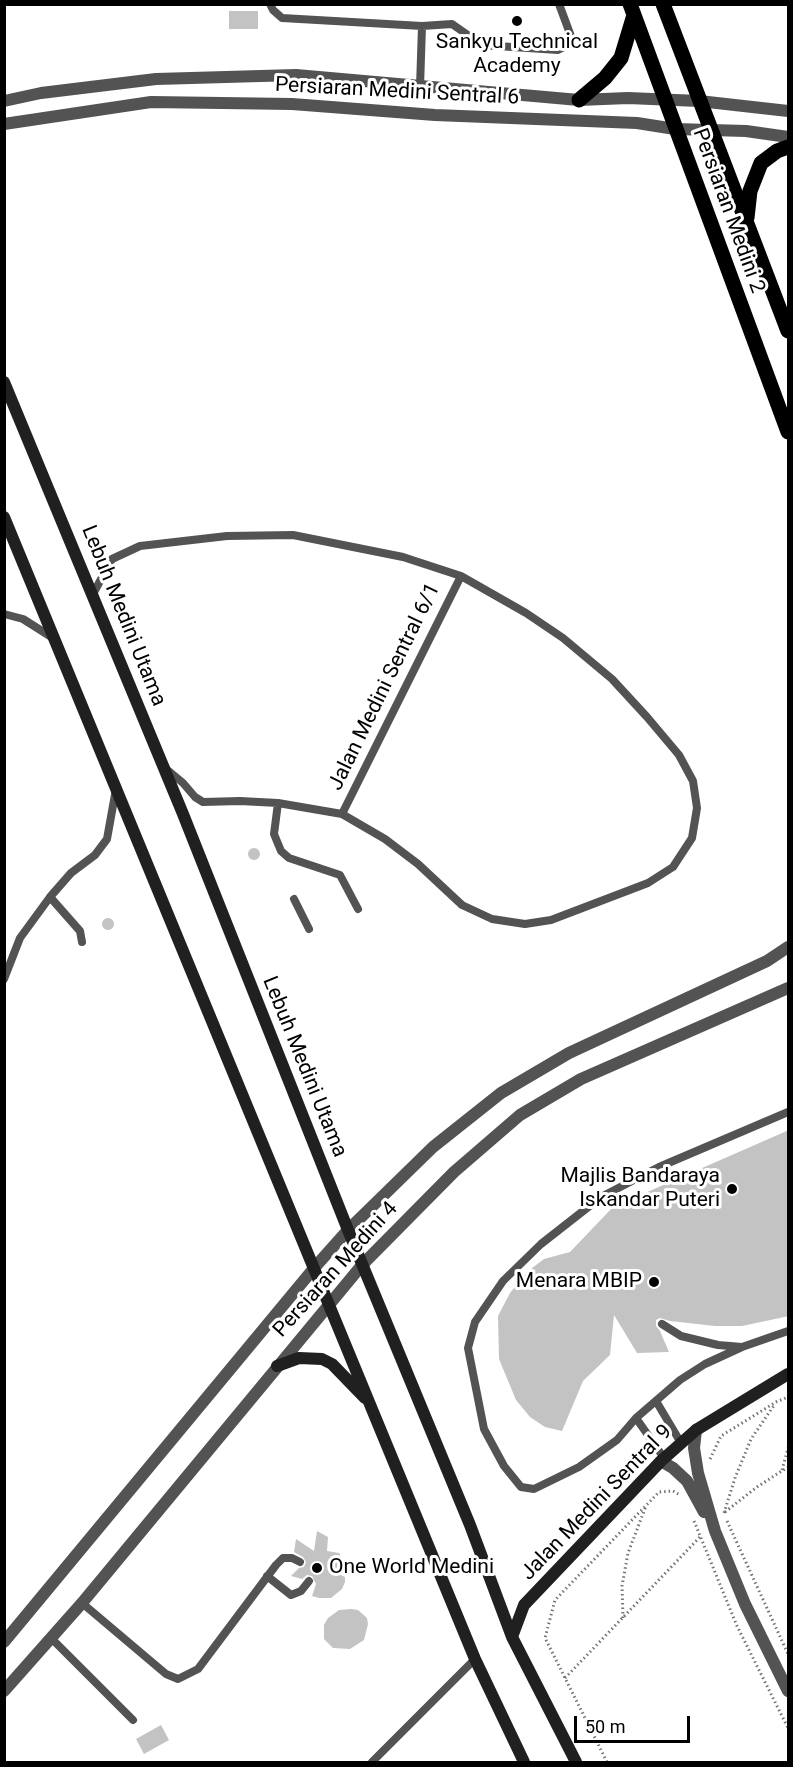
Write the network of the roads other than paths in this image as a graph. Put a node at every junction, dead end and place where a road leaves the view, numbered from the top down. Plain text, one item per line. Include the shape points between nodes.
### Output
1 (270, 4) edge
2 (559, 4) edge
3 (663, 4) edge
4 (632, 10) edge
5 (422, 26) junction
6 (420, 87) junction
7 (4, 100) edge
8 (579, 100) junction
9 (667, 100) junction
10 (699, 101) junction
11 (789, 111) edge
12 (4, 124) edge
13 (675, 129) junction
14 (711, 130) junction
15 (789, 137) edge
16 (789, 147) edge
17 (747, 225) junction
18 (789, 331) edge
19 (4, 382) edge
20 (789, 432) edge
21 (4, 517) edge
22 (461, 576) junction
23 (93, 594) junction
24 (4, 614) edge
25 (53, 638) junction
26 (163, 766) junction
27 (116, 788) junction
28 (278, 803) junction
29 (342, 814) junction
30 (50, 897) junction
31 (294, 900) dead end
32 (358, 909) dead end
33 (309, 928) dead end
34 (82, 942) dead end
35 (789, 947) edge
36 (4, 979) edge
37 (789, 988) edge
38 (789, 1112) edge
39 (348, 1230) junction
40 (362, 1265) junction
41 (315, 1267) junction
42 (330, 1304) junction
43 (663, 1324) dead end
44 (789, 1331) edge
45 (742, 1347) junction
46 (277, 1366) junction
47 (789, 1374) edge
48 (656, 1401) junction
49 (370, 1403) junction
50 (636, 1418) junction
51 (696, 1430) junction
52 (681, 1443) junction
53 (662, 1460) junction
54 (715, 1531) junction
55 (300, 1562) dead end
56 (267, 1576) junction
57 (309, 1581) dead end
58 (82, 1604) junction
59 (512, 1637) junction
60 (52, 1639) junction
61 (4, 1642) edge
62 (475, 1659) junction
63 (789, 1691) edge
64 (4, 1692) edge
65 (133, 1720) dead end
66 (372, 1762) edge
67 (524, 1762) edge
68 (576, 1762) edge

1 - 5 lane via 282,18
2 - 5 lane via 572,39 558,50 482,45 452,24
3 - 10 main road, Persiaran Medini 2
4 - 8 main road via 621,58
4 - 9 main road, Persiaran Medini 2
5 - 6 lane
6 - 7 street, Persiaran Medini Sentral 6 via 296,75 156,79
6 - 8 street, Persiaran Medini Sentral 6
8 - 9 street, Persiaran Medini Sentral 6
9 - 10 street, Persiaran Medini Sentral 6
9 - 13 main road, Persiaran Medini 2
10 - 11 street, Persiaran Medini Sentral 6
10 - 14 main road, Persiaran Medini 2
12 - 13 street, Persiaran Medini Sentral 6 via 151,102 292,104 435,115 637,123
13 - 14 street, Persiaran Medini Sentral 6
13 - 20 main road, Persiaran Medini 2
14 - 15 street, Persiaran Medini Sentral 6
14 - 17 main road, Persiaran Medini 2
16 - 17 main road via 761,163 750,191
17 - 18 main road, Persiaran Medini 2
19 - 23 main road, Lebuh Medini Utama
21 - 25 main road
22 - 23 lane via 403,557 293,535 227,536 140,546 112,559
22 - 29 lane, Jalan Medini Sentral 6/1
22 - 29 lane via 563,638 612,679 647,717 679,755 693,781 697,808 692,838 673,867 648,883 551,920 525,924 492,919 462,905 418,864
23 - 26 main road, Lebuh Medini Utama
24 - 25 lane
25 - 27 main road
26 - 28 lane via 203,802
26 - 39 main road, Lebuh Medini Utama
27 - 30 lane via 107,839
27 - 41 main road
28 - 29 lane
28 - 32 lane via 274,834 281,851 289,858 340,875
30 - 34 lane via 80,931
30 - 36 lane via 20,938
31 - 33 lane
35 - 39 street, Persiaran Medini 4 via 767,961 568,1053 501,1093 434,1147
37 - 40 street, Persiaran Medini 4 via 581,1079 520,1115 454,1172
38 - 50 lane via 659,1167 601,1197 541,1244 503,1281 475,1322 468,1348 484,1429 504,1466 521,1487 534,1489 579,1467 617,1440
39 - 40 main road, Lebuh Medini Utama
39 - 41 street, Persiaran Medini 4
40 - 42 street, Persiaran Medini 4
40 - 59 main road, Lebuh Medini Utama
41 - 42 main road
41 - 61 street, Persiaran Medini 4
42 - 46 street, Persiaran Medini 4
42 - 49 main road
43 - 45 lane via 681,1336
44 - 45 lane
45 - 48 lane via 705,1364
46 - 49 main road via 299,1358 322,1359 332,1364
46 - 58 street, Persiaran Medini 4
47 - 51 main road, Jalan Medini Sentral 9
48 - 50 lane
48 - 52 lane
49 - 62 main road
50 - 53 lane
51 - 52 main road, Jalan Medini Sentral 9
51 - 54 street via 698,1473
52 - 53 main road, Jalan Medini Sentral 9
53 - 54 street via 687,1481
53 - 59 main road, Jalan Medini Sentral 9 via 524,1605
54 - 63 street via 745,1604
55 - 56 lane via 283,1558
56 - 57 lane via 291,1595
56 - 58 lane via 198,1670 177,1678 166,1674
58 - 60 street, Persiaran Medini 4
59 - 68 main road, Lebuh Medini Utama
60 - 64 street, Persiaran Medini 4
60 - 65 lane
62 - 66 lane
62 - 67 main road

